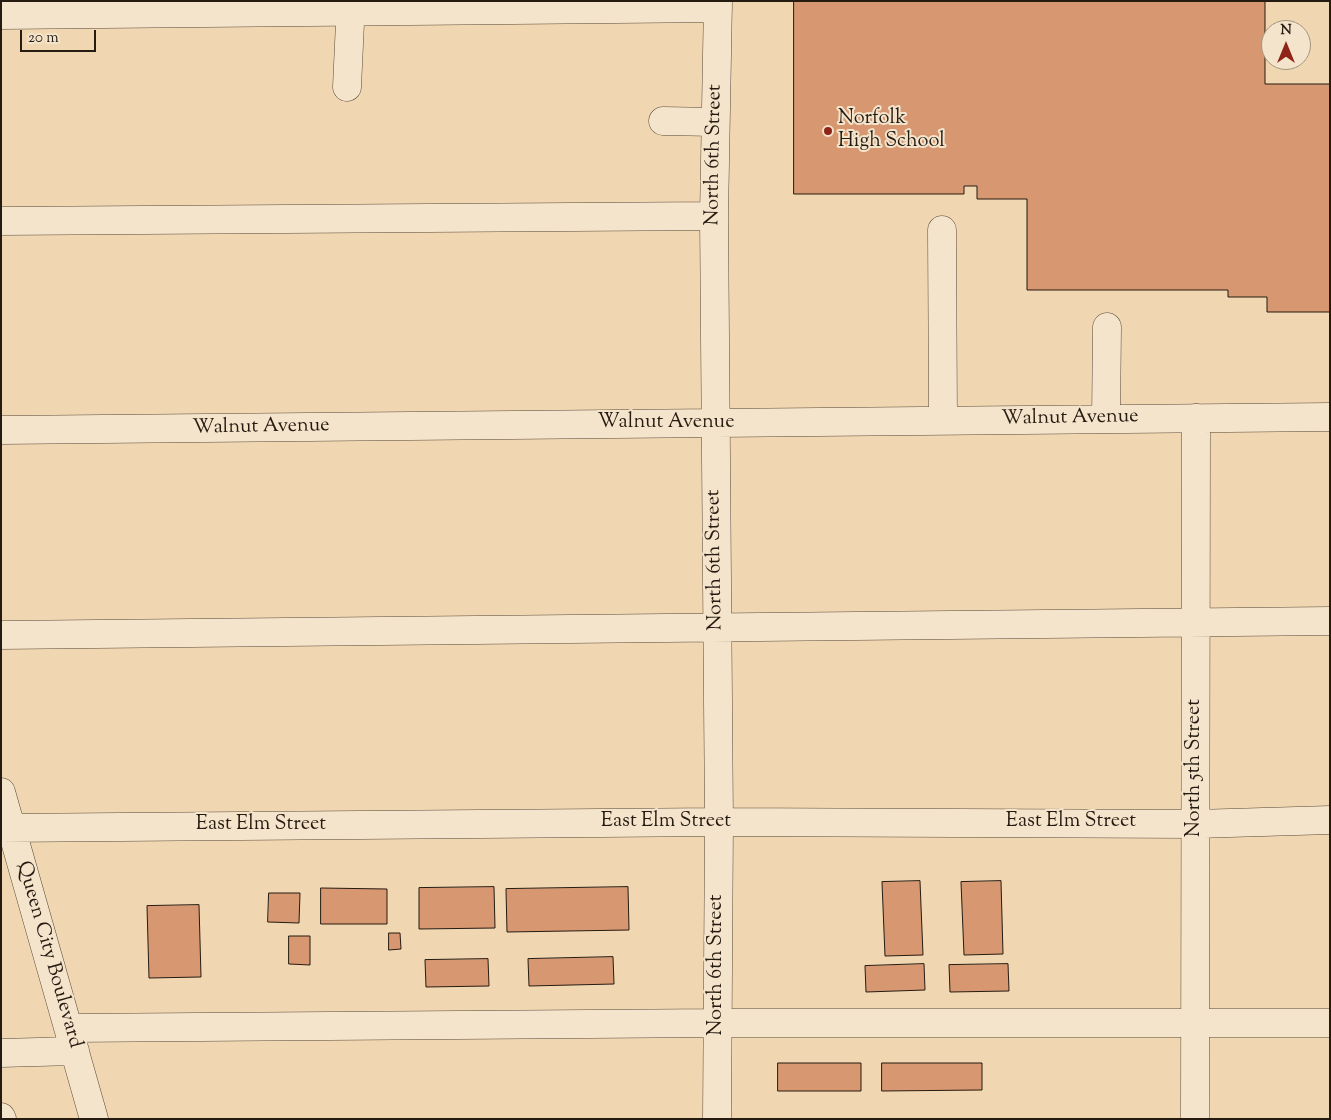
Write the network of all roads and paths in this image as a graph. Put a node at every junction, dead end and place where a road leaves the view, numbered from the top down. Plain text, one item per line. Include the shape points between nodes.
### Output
1 (718, 4) edge
2 (351, 6) edge
3 (77, 7) edge
4 (1, 15) edge
5 (347, 87) dead end
6 (663, 121) dead end
7 (716, 122) junction
8 (714, 216) junction
9 (1, 221) edge
10 (942, 230) dead end
11 (1107, 327) dead end
12 (1330, 416) edge
13 (1196, 418) junction
14 (1106, 419) junction
15 (943, 421) junction
16 (714, 424) junction
17 (1, 430) edge
18 (1195, 621) junction
19 (1330, 621) edge
20 (716, 627) junction
21 (1, 635) edge
22 (1, 792) edge
23 (1330, 820) edge
24 (719, 822) junction
25 (1196, 824) junction
26 (7, 828) edge
27 (718, 1023) junction
28 (1330, 1023) edge
29 (1194, 1025) junction
30 (72, 1040) junction
31 (1, 1053) edge
32 (94, 1119) edge
33 (717, 1119) edge
34 (1195, 1119) edge

1 - 2 street
1 - 7 street, North 6th Street
2 - 3 street
2 - 5 street
3 - 4 street
6 - 7 street
7 - 8 street, North 6th Street
8 - 9 street
8 - 16 street, North 6th Street
10 - 15 street
11 - 14 street
12 - 13 street, Walnut Avenue
13 - 14 street, Walnut Avenue
13 - 18 street, North 5th Street
14 - 15 street, Walnut Avenue
15 - 16 street, Walnut Avenue
16 - 17 street, Walnut Avenue
16 - 20 street, North 6th Street
18 - 19 street
18 - 20 street
18 - 25 street, North 5th Street
20 - 21 street
20 - 24 street, North 6th Street
22 - 26 street, Queen City Boulevard
23 - 25 street, East Elm Street
24 - 25 street, East Elm Street
24 - 26 street, East Elm Street
24 - 27 street, North 6th Street
25 - 29 street, North 5th Street
26 - 30 street, Queen City Boulevard
27 - 29 street
27 - 30 street
27 - 33 street, North 6th Street
28 - 29 street
29 - 34 street, North 5th Street
30 - 31 street
30 - 32 street, Queen City Boulevard

